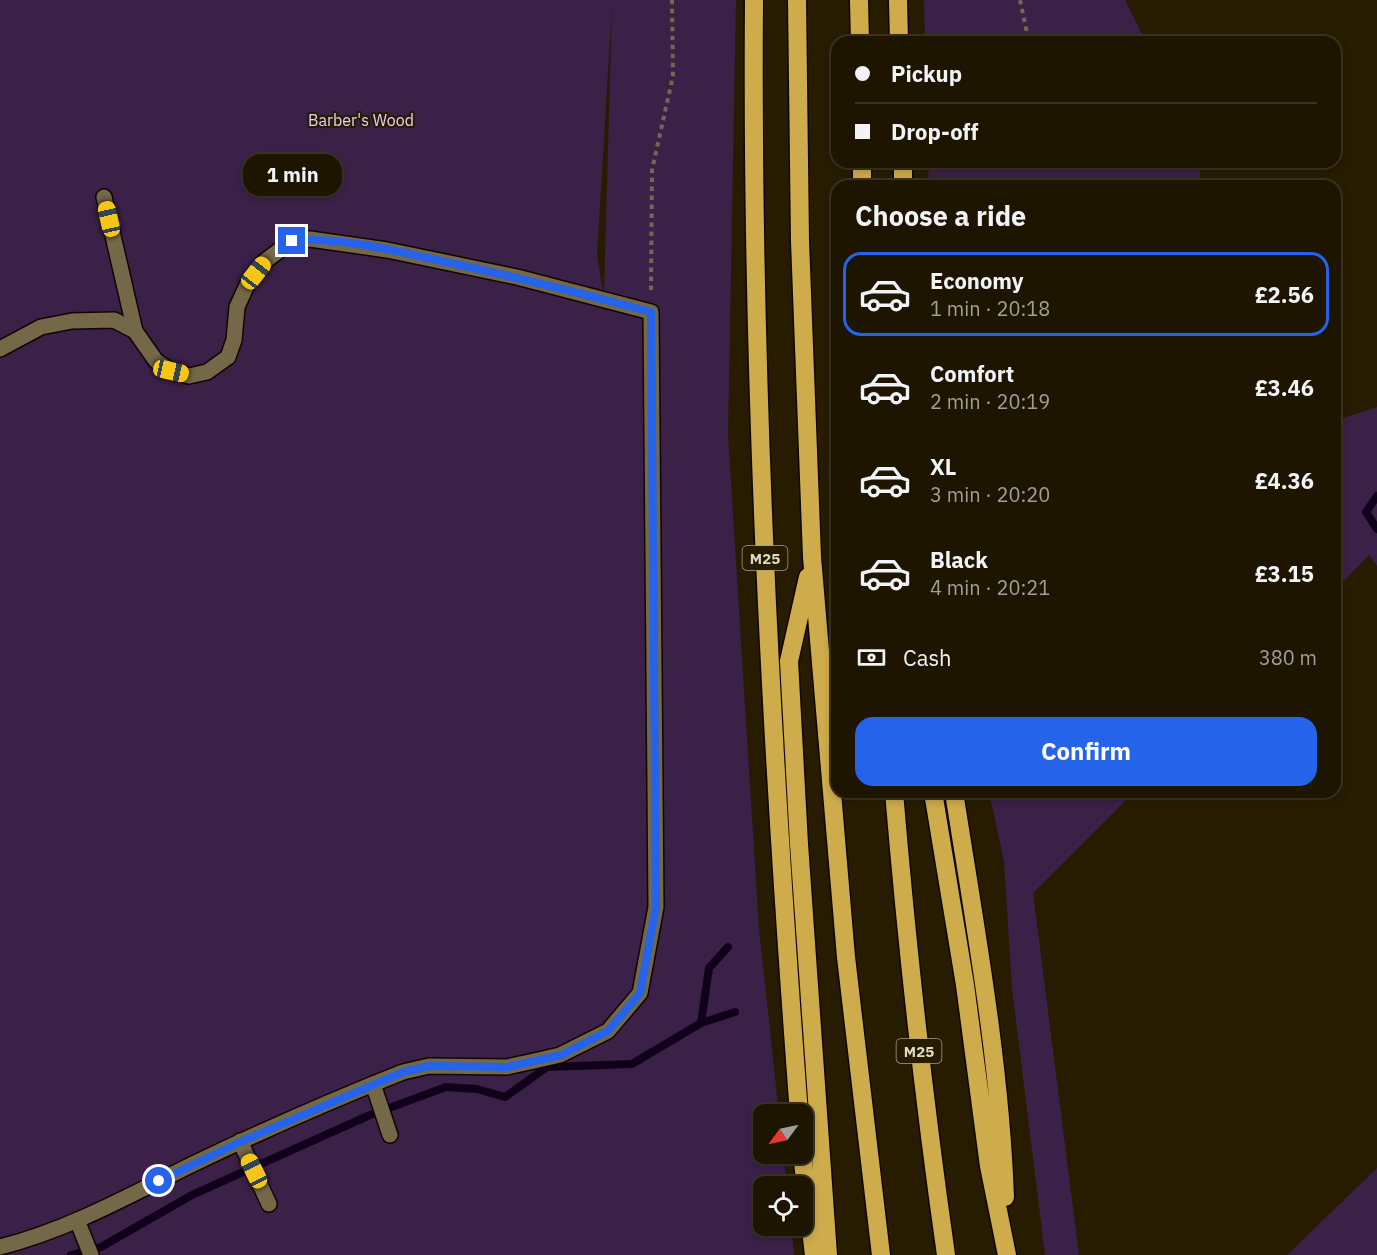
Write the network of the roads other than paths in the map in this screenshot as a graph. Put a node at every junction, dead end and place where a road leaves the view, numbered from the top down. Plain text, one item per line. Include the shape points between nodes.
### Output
1 (754, 0) edge
2 (796, 0) edge
3 (859, 0) edge
4 (898, 0) edge
5 (860, 36) edge
6 (899, 36) edge
7 (104, 197) dead end
8 (135, 331) junction
9 (0, 349) edge
10 (812, 557) junction
11 (831, 781) edge
12 (832, 798) edge
13 (895, 798) edge
14 (934, 798) edge
15 (955, 798) edge
16 (376, 1090) junction
17 (798, 1104) edge
18 (390, 1135) dead end
19 (243, 1148) junction
20 (803, 1164) edge
21 (269, 1204) dead end
22 (80, 1226) junction
23 (0, 1247) edge
24 (1007, 1252) edge
25 (91, 1255) edge
26 (814, 1255) edge
27 (828, 1255) edge
28 (881, 1255) edge
29 (946, 1255) edge

1 - 17 highway, M25 via 755,272 762,491 772,719
2 - 10 highway, M25
3 - 5 highway
4 - 6 highway
7 - 8 lane
8 - 9 lane via 114,320 72,321 41,327
8 - 16 lane via 156,361 171,371 189,376 207,372 228,357 237,307 265,261 292,241 310,239 495,272 651,312 656,907 640,993 608,1031 561,1055 507,1067 429,1066 403,1072
10 - 11 highway, M25
10 - 27 highway, M25 via 789,661
12 - 28 highway, M25 via 846,957
13 - 29 highway, M25 via 925,1107
14 - 24 highway via 965,985 989,1166
15 - 24 highway via 992,1058
16 - 18 lane
16 - 19 lane
19 - 21 lane
19 - 22 lane
20 - 26 highway
22 - 23 lane
22 - 25 lane

